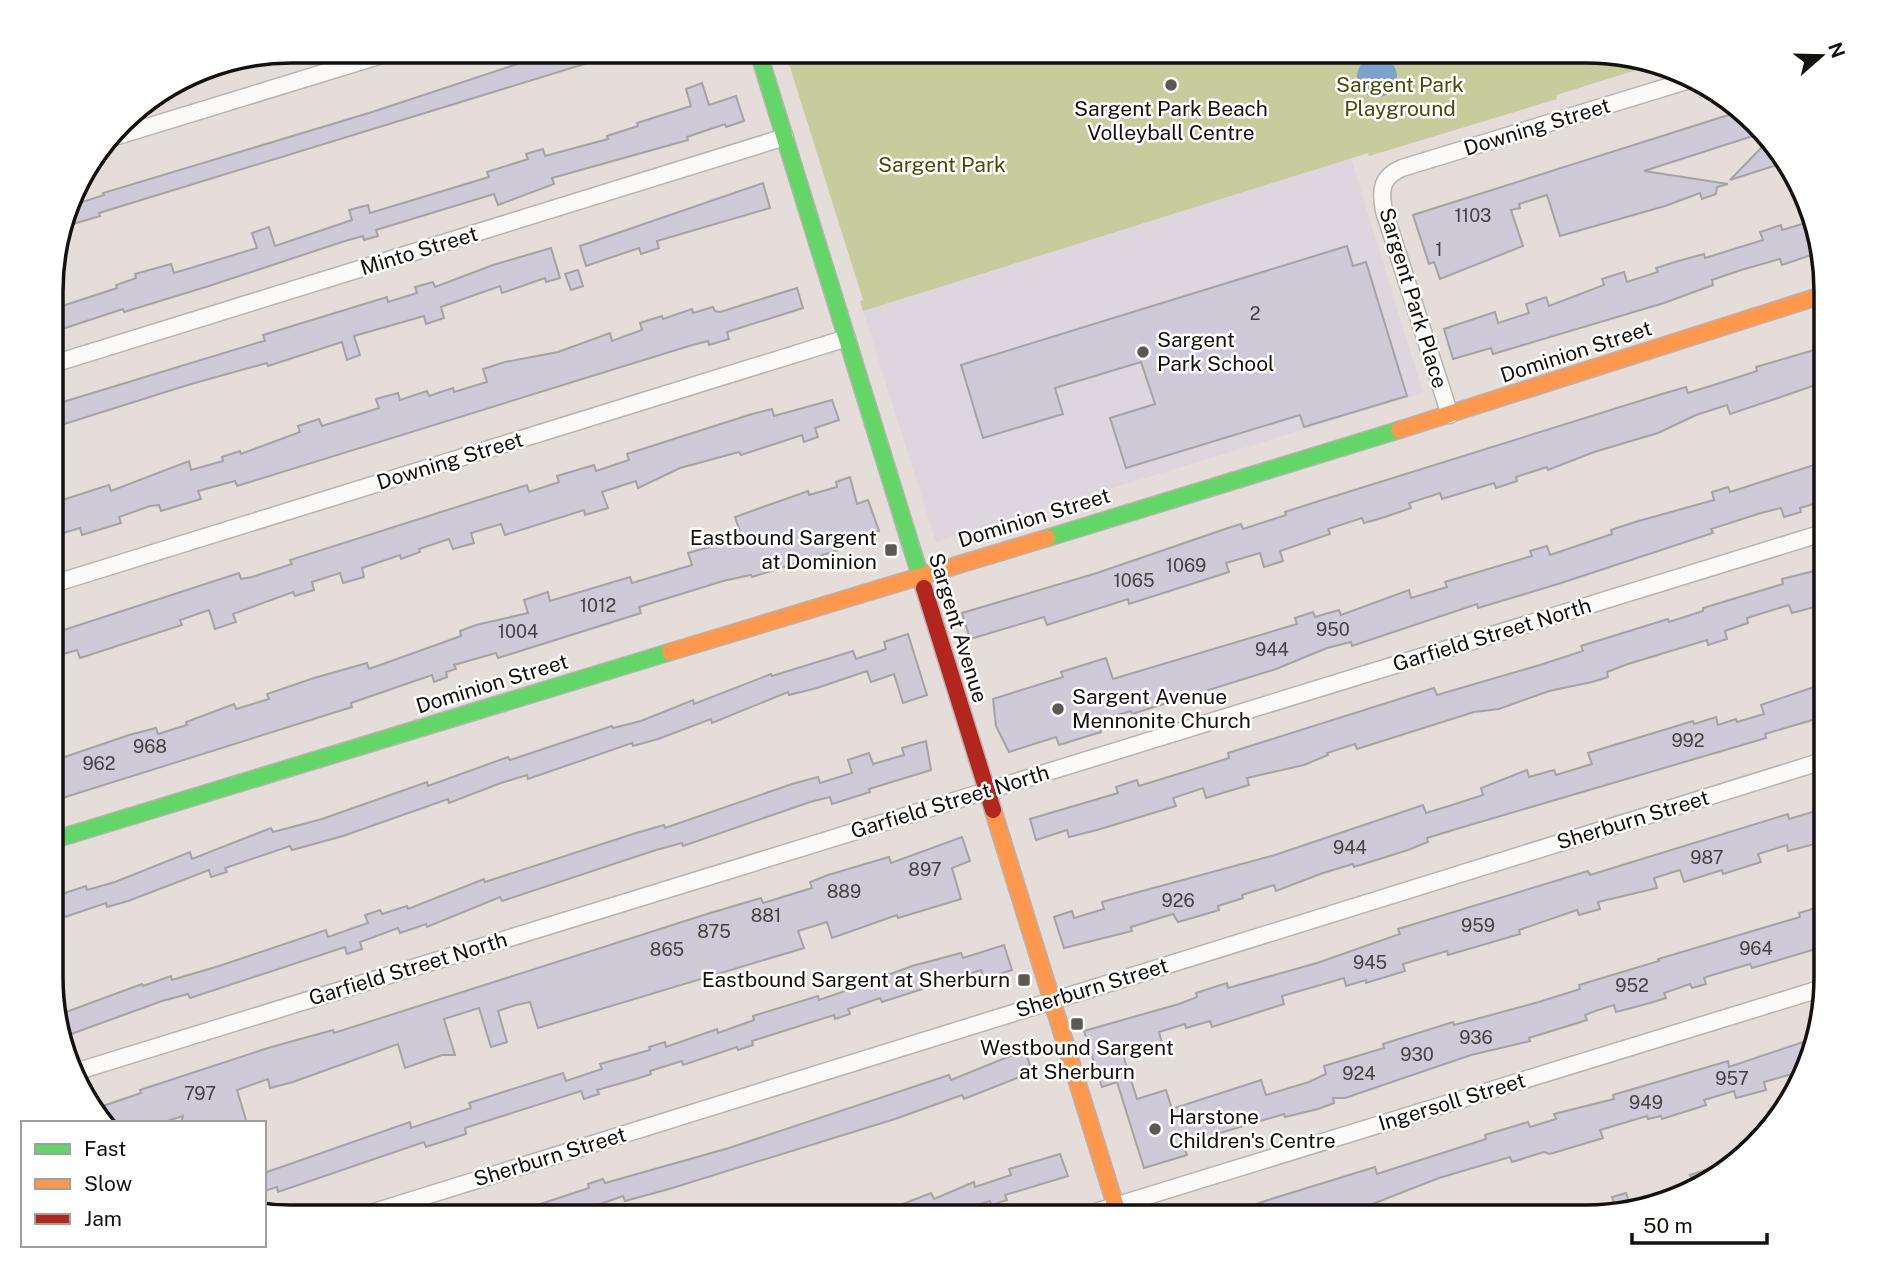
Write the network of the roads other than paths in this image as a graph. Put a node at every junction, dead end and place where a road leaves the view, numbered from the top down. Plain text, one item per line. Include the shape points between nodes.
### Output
1 (356, 63) edge
2 (762, 63) edge
3 (1679, 83) edge
4 (128, 133) edge
5 (785, 137) junction
6 (1384, 181) joint
7 (1814, 298) edge
8 (848, 338) junction
9 (63, 361) edge
10 (1450, 415) junction
11 (1814, 536) edge
12 (920, 575) junction
13 (63, 581) edge
14 (1814, 764) edge
15 (987, 791) junction
16 (63, 837) edge
17 (1814, 991) edge
18 (1052, 1000) junction
19 (83, 1070) edge
20 (396, 1205) edge
21 (1115, 1205) edge
22 (1136, 1205) edge

1 - 4 street
2 - 5 street, Sargent Avenue
3 - 6 street, Downing Street via 1402,168
5 - 8 street, Sargent Avenue
5 - 9 street, Minto Street
6 - 10 street, Sargent Park Place via 1384,211
7 - 10 street, Dominion Street
8 - 12 street, Sargent Avenue
8 - 13 street, Downing Street
10 - 12 street, Dominion Street
11 - 15 street, Garfield Street North
12 - 15 street, Sargent Avenue
12 - 16 street, Dominion Street
14 - 18 street, Sherburn Street
15 - 18 street, Sargent Avenue
15 - 19 street, Garfield Street North
17 - 22 street, Ingersoll Street
18 - 20 street, Sherburn Street
18 - 21 street, Sargent Avenue

